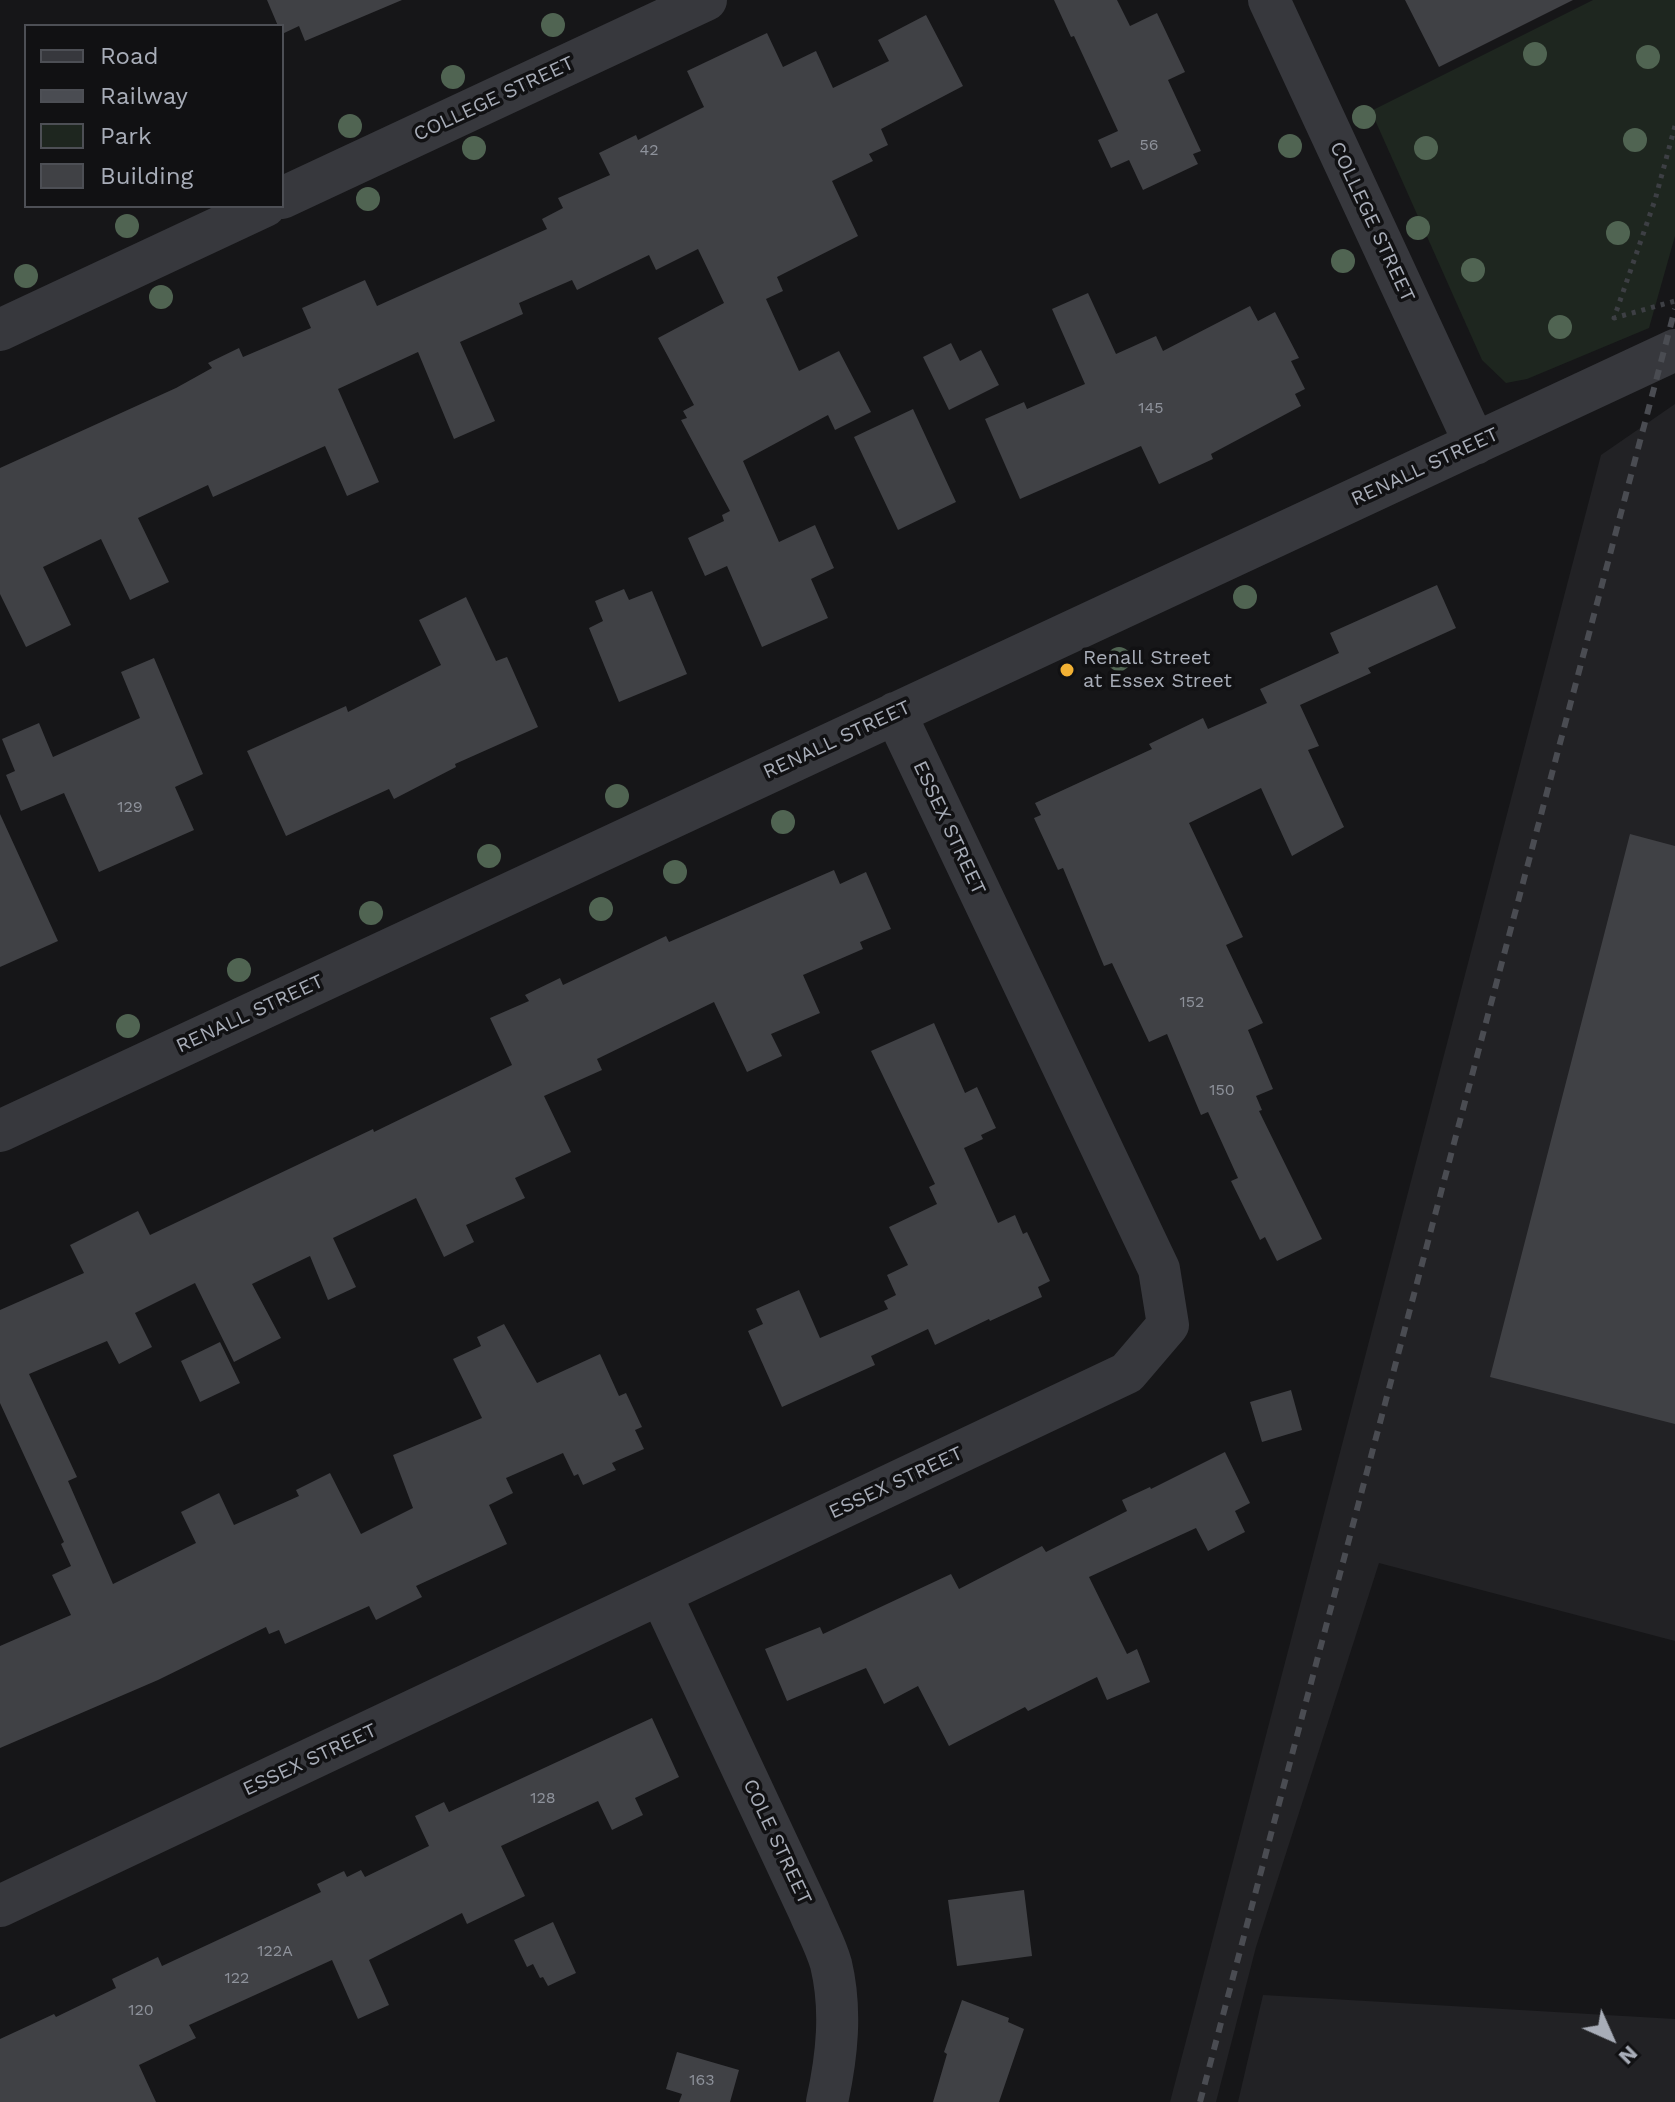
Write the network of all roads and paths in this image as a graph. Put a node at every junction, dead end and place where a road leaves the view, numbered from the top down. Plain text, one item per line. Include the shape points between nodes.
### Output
1 (706, 0) edge
2 (1269, 0) edge
3 (1675, 126) edge
4 (284, 197) edge
5 (261, 208) edge
6 (1675, 301) edge
7 (0, 330) edge
8 (1675, 350) edge
9 (1475, 444) junction
10 (895, 713) junction
11 (0, 1131) edge
12 (661, 1595) junction
13 (0, 1906) edge
14 (827, 2102) edge

1 - 4 street, COLLEGE STREET
2 - 9 street, COLLEGE STREET
3 - 6 path via 1614,318
5 - 7 street
8 - 9 street, RENALL STREET
9 - 10 street, RENALL STREET
10 - 11 street, RENALL STREET
10 - 12 street, ESSEX STREET via 1159,1269 1168,1325 1127,1373
12 - 13 street, ESSEX STREET
12 - 14 street, COLE STREET via 830,1962 837,2044

